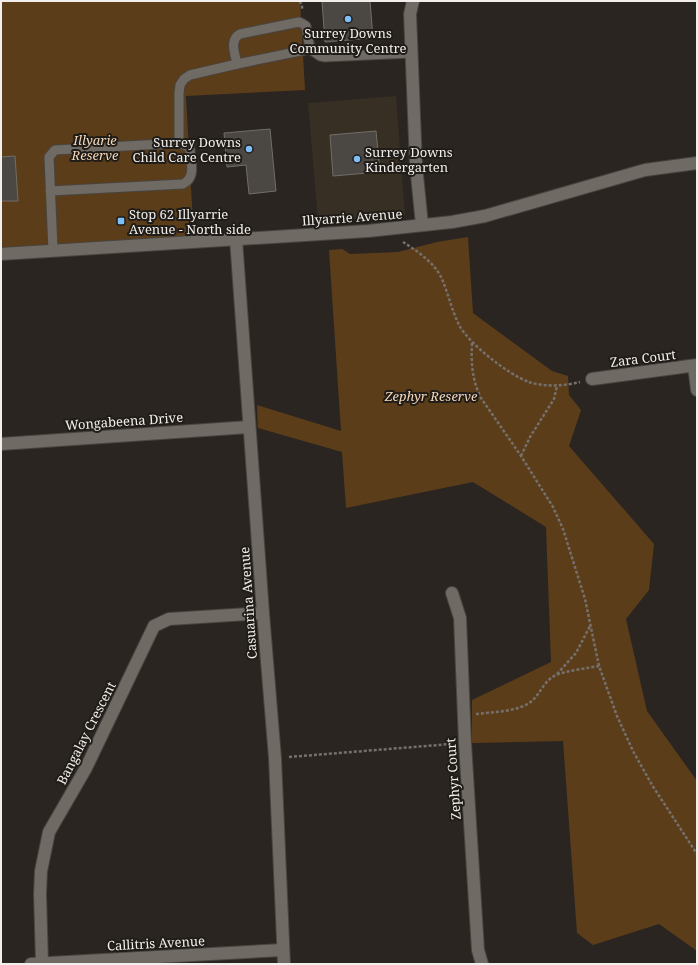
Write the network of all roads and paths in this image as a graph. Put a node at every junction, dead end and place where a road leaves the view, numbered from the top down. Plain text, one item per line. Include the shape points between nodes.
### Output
1 (413, 1) edge
2 (310, 49) junction
3 (412, 53) junction
4 (236, 64) junction
5 (179, 143) junction
6 (697, 163) edge
7 (50, 191) junction
8 (422, 225) junction
9 (236, 239) junction
10 (403, 242) dead end
11 (54, 250) junction
12 (1, 254) edge
13 (472, 343) junction
14 (696, 365) edge
15 (592, 378) joint
16 (557, 386) junction
17 (697, 390) edge
18 (249, 427) junction
19 (1, 444) edge
20 (521, 456) junction
21 (452, 593) dead end
22 (263, 613) junction
23 (590, 626) junction
24 (599, 666) junction
25 (557, 675) junction
26 (464, 714) junction
27 (465, 743) junction
28 (274, 758) junction
29 (697, 854) edge
30 (283, 950) junction
31 (36, 964) edge
32 (284, 964) edge
33 (482, 964) edge

1 - 3 street via 410,14
2 - 3 lane via 325,57
2 - 4 lane
2 - 4 lane via 306,26 299,22 291,23 236,36 233,43
3 - 8 street via 416,166
4 - 5 lane via 190,75 184,79 179,93
5 - 7 lane via 55,150 49,157
5 - 7 lane via 190,150 192,176 183,184
6 - 8 street, Illyarrie Avenue via 645,170 484,216
7 - 11 lane
8 - 9 street, Illyarrie Avenue
9 - 11 street, Illyarrie Avenue
9 - 18 street, Casuarina Avenue
10 - 13 path via 432,264 442,278 459,325
11 - 12 street, Illyarrie Avenue
13 - 16 path via 507,370 529,382
13 - 20 path via 471,360 475,387
14 - 15 street, Zara Court
14 - 17 street
15 - 16 path
16 - 20 path via 554,399
18 - 19 street, Wongabeena Drive
18 - 22 street, Casuarina Avenue
20 - 23 path via 553,507 563,529 585,599
21 - 26 street, Zephyr Court via 460,618
22 - 28 street, Casuarina Avenue
22 - 31 street, Bangalay Crescent via 169,619 154,626 86,768 49,832 42,871
23 - 24 path
23 - 25 path via 576,653
24 - 25 path
24 - 29 path via 633,751
25 - 26 path via 541,688 533,700 521,707
26 - 27 street, Zephyr Court
27 - 28 path
27 - 33 street, Zephyr Court via 478,950
28 - 30 street, Casuarina Avenue
30 - 31 street, Callitris Avenue
30 - 32 street, Casuarina Avenue

